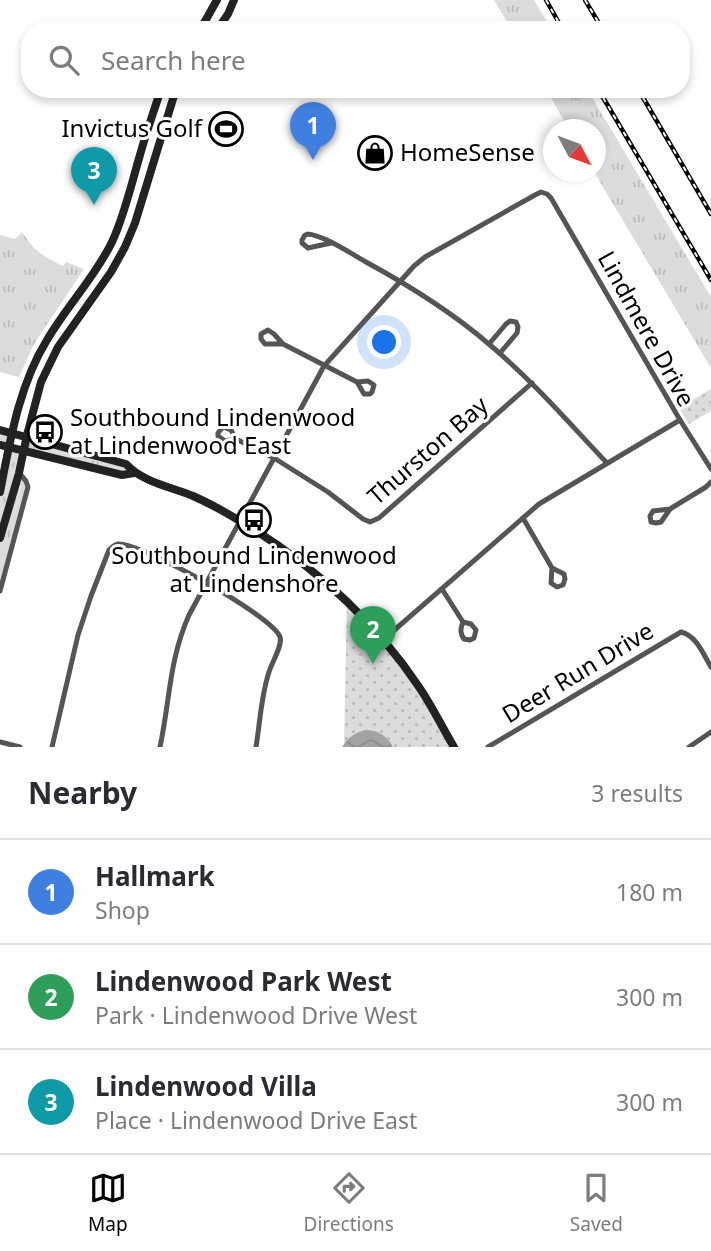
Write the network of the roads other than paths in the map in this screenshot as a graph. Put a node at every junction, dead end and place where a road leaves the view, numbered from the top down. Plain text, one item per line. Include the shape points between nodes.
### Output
1 (217, 0) edge
2 (234, 0) edge
3 (205, 21) edge
4 (223, 21) edge
5 (158, 98) edge
6 (173, 98) edge
7 (331, 243) junction
8 (402, 281) junction
9 (283, 344) dead end
10 (489, 344) junction
11 (500, 353) junction
12 (324, 366) junction
13 (357, 382) dead end
14 (532, 383) junction
15 (680, 420) junction
16 (0, 429) edge
17 (12, 433) junction
18 (27, 436) junction
19 (236, 439) dead end
20 (0, 445) edge
21 (9, 447) junction
22 (23, 451) junction
23 (275, 458) junction
24 (607, 463) junction
25 (2, 469) edge
26 (711, 469) edge
27 (19, 473) junction
28 (134, 473) junction
29 (711, 482) edge
30 (0, 492) edge
31 (670, 509) dead end
32 (523, 518) junction
33 (240, 521) junction
34 (0, 538) edge
35 (552, 568) dead end
36 (207, 582) junction
37 (442, 589) junction
38 (0, 592) edge
39 (463, 622) dead end
40 (383, 640) junction
41 (711, 667) edge
42 (711, 732) edge
43 (0, 742) edge
44 (20, 747) edge
45 (52, 747) edge
46 (160, 747) edge
47 (256, 747) edge
48 (454, 747) edge
49 (488, 747) edge
50 (689, 747) edge

1 - 3 street
2 - 4 street
5 - 17 street via 122,218 94,271 46,341
6 - 18 street via 130,236 49,366
7 - 7 street via 313,234 302,240 308,248
7 - 8 street
8 - 10 street
8 - 12 street
8 - 15 street, Lindmere Drive via 425,257 535,195 547,194
9 - 12 street
10 - 11 street
10 - 11 street via 506,324 516,323 517,333
11 - 14 street
12 - 13 street
12 - 23 street
14 - 23 street, Thurston Bay via 375,521 367,522
14 - 24 street
15 - 24 street, Lindmere Drive
15 - 26 street
16 - 17 street
17 - 18 street
17 - 21 street
18 - 22 street
18 - 28 street via 126,464
19 - 23 street
20 - 21 street
21 - 22 street
21 - 25 street
22 - 27 street
22 - 28 street via 122,475
23 - 33 street
24 - 32 street, Lindmere Drive via 539,503
25 - 30 street
27 - 34 street
27 - 38 street via 28,487
28 - 33 street
29 - 31 street
32 - 35 street
32 - 37 street, Lindmere Drive
33 - 36 street
33 - 40 street via 303,562 347,600
36 - 45 street via 125,545 109,550 84,616
36 - 46 street via 176,651
36 - 47 street via 281,638 267,677
37 - 39 street
37 - 40 street, Lindmere Drive
40 - 48 street via 419,687
41 - 49 street, Deer Run Drive via 695,640 681,632
42 - 50 street
43 - 44 street

